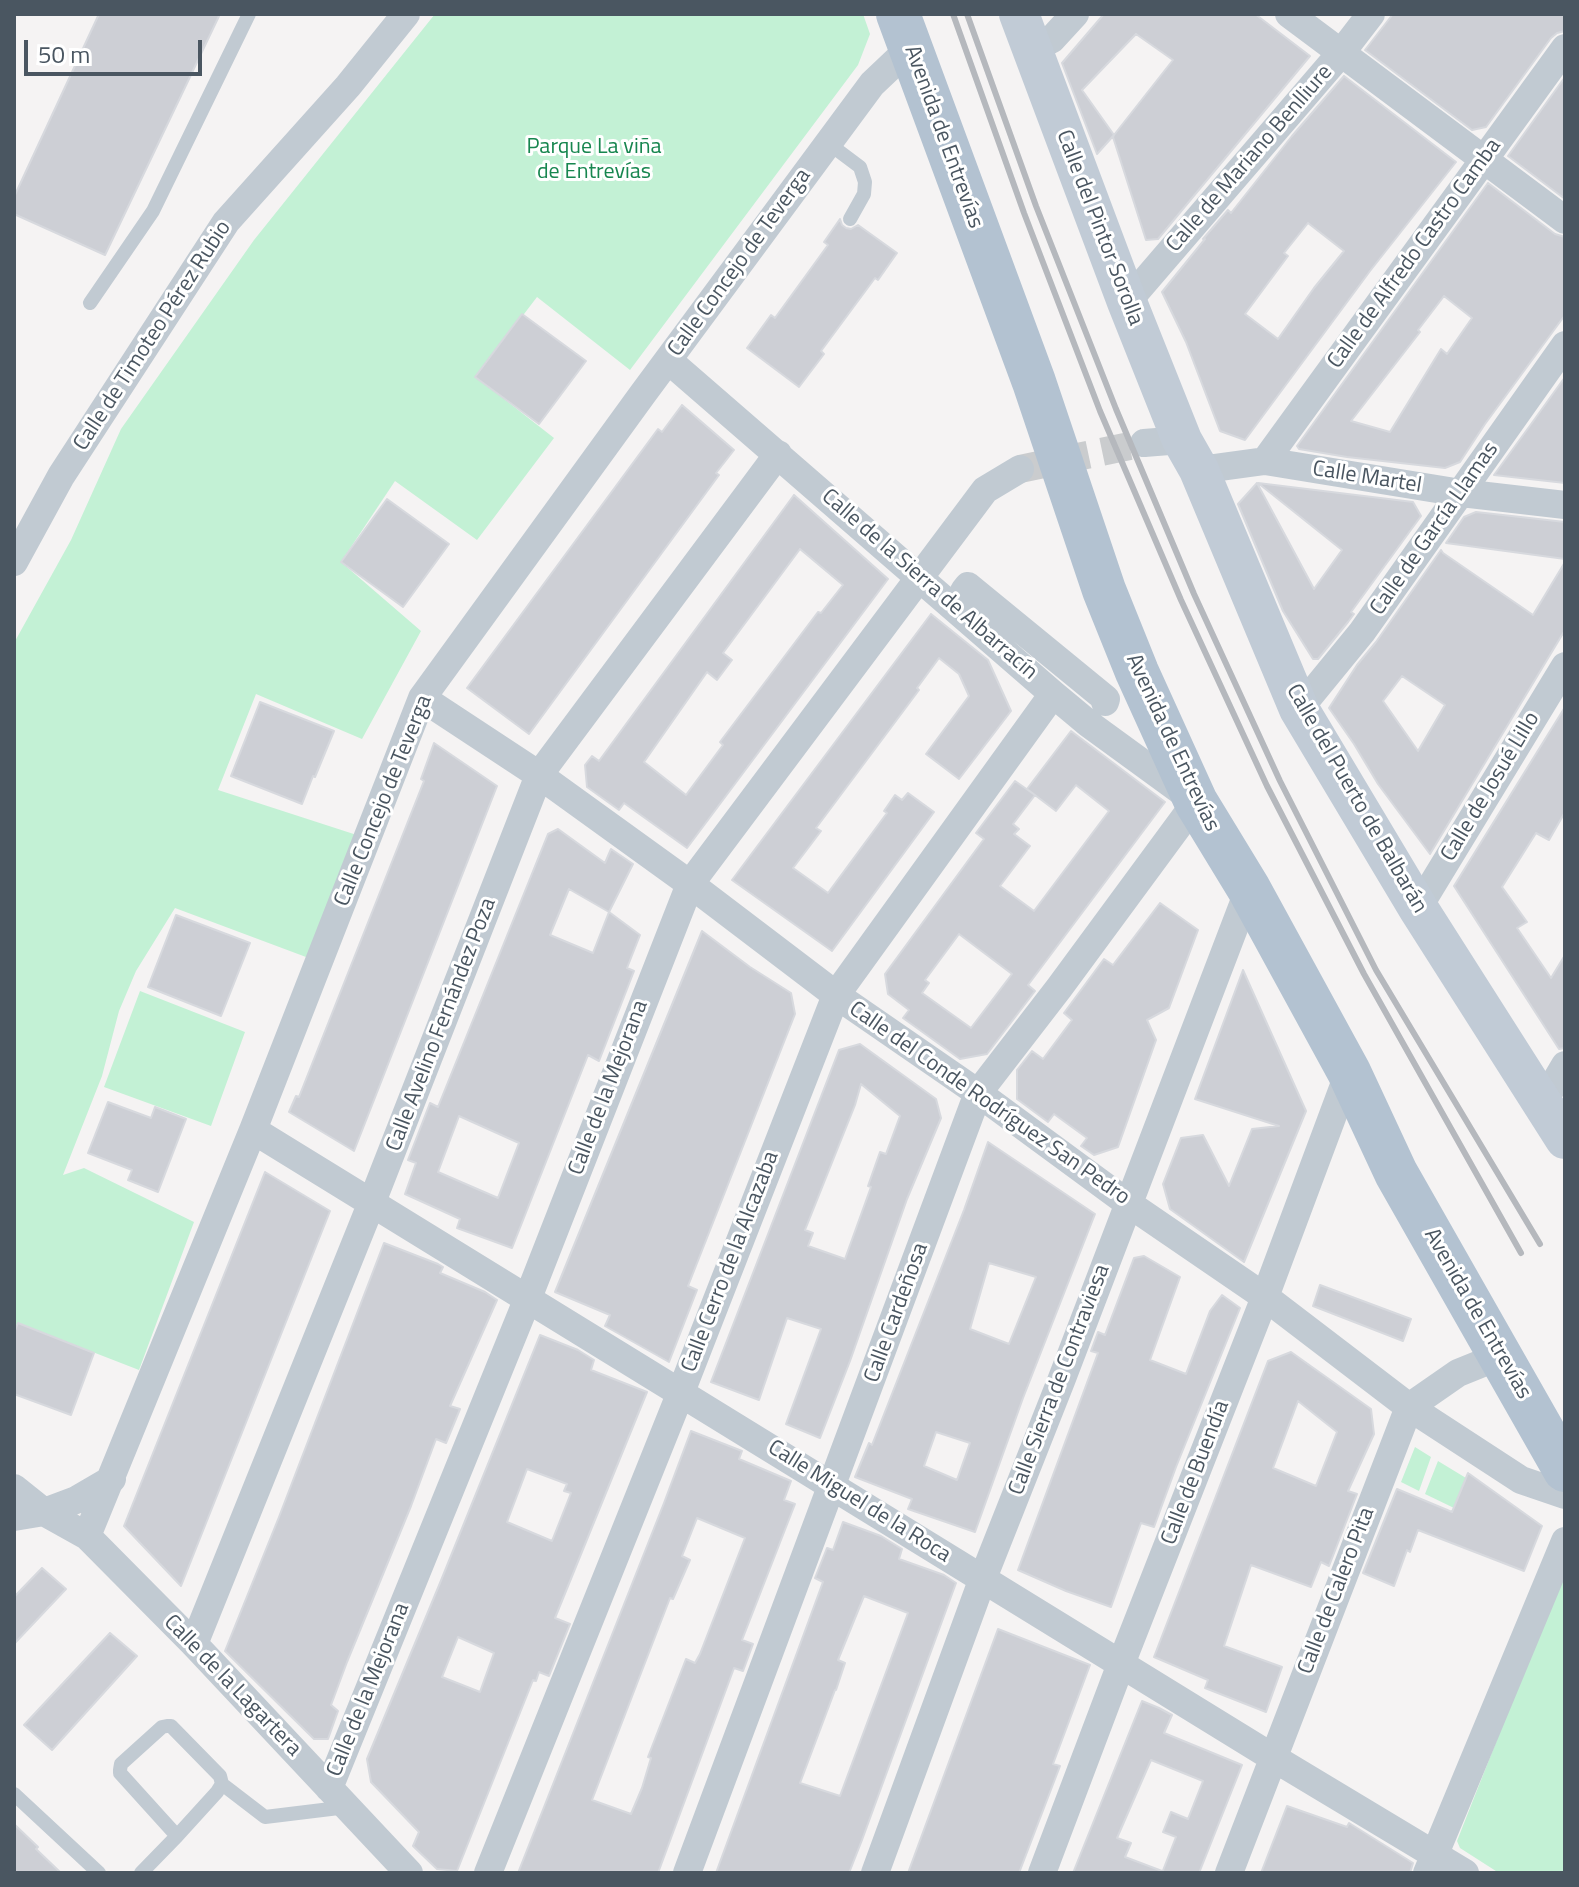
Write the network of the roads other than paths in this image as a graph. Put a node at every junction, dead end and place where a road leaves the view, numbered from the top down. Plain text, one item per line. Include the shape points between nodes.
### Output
1 (249, 14) edge
2 (406, 14) edge
3 (1075, 14) edge
4 (1289, 14) edge
5 (1371, 14) edge
6 (904, 31) edge
7 (1025, 32) edge
8 (1565, 48) edge
9 (1341, 53) junction
10 (828, 143) junction
11 (1484, 160) junction
12 (850, 219) dead end
13 (1565, 220) edge
14 (1127, 302) junction
15 (90, 303) dead end
16 (1565, 345) edge
17 (668, 360) junction
18 (1175, 451) junction
19 (778, 454) junction
20 (1265, 461) junction
21 (1020, 469) tunnel mouth
22 (1461, 493) junction
23 (1565, 505) edge
24 (14, 562) edge
25 (919, 576) junction
26 (964, 591) dead end
27 (1565, 666) edge
28 (1053, 694) junction
29 (422, 698) junction
30 (1105, 702) dead end
31 (1299, 709) junction
32 (539, 775) junction
33 (1196, 802) junction
34 (690, 884) junction
35 (1249, 889) junction
36 (1418, 908) junction
37 (836, 995) junction
38 (1565, 1065) edge
39 (1349, 1072) junction
40 (978, 1093) junction
41 (1542, 1104) junction
42 (253, 1130) junction
43 (1565, 1139) edge
44 (372, 1202) junction
45 (1129, 1204) junction
46 (1265, 1297) junction
47 (528, 1298) junction
48 (1500, 1356) junction
49 (681, 1392) junction
50 (1409, 1407) junction
51 (1565, 1470) edge
52 (112, 1479) junction
53 (832, 1486) junction
54 (14, 1488) edge
55 (1565, 1495) edge
56 (44, 1512) junction
57 (14, 1517) edge
58 (87, 1536) junction
59 (1565, 1541) edge
60 (983, 1578) junction
61 (194, 1644) junction
62 (1121, 1664) junction
63 (1272, 1757) junction
64 (222, 1784) junction
65 (14, 1794) edge
66 (338, 1797) junction
67 (177, 1836) junction
68 (1431, 1863) edge
69 (99, 1873) edge
70 (141, 1873) edge
71 (409, 1873) edge
72 (488, 1873) edge
73 (687, 1873) edge
74 (875, 1873) edge
75 (1042, 1873) edge
76 (1229, 1873) edge
77 (1465, 1873) edge

1 - 15 lane via 153,211
2 - 24 street, Calle de Timoteo Pérez Rubio via 226,222 61,476
3 - 7 street via 1052,39
4 - 9 street
5 - 9 street, Calle de Mariano Benlliure
6 - 10 street, Calle Concejo de Teverga
6 - 33 main road, Avenida de Entrevías via 1034,382 1104,590
7 - 14 street, Calle del Pintor Sorolla
8 - 11 street, Calle de Alfredo Castro Camba
9 - 11 street
9 - 14 street, Calle de Mariano Benlliure
10 - 12 lane via 860,167 865,182
10 - 17 street, Calle Concejo de Teverga
11 - 13 street
11 - 20 street, Calle de Alfredo Castro Camba
14 - 18 street, Calle del Pintor Sorolla
16 - 22 street, Calle de García Llamas
17 - 19 street, Calle de la Sierra de Albarracín
17 - 29 street, Calle Concejo de Teverga
18 - 20 street, Calle Martel
18 - 31 street, Calle del Puerto de Balbarán
19 - 25 street, Calle de la Sierra de Albarracín
19 - 32 street, Calle Avelino Fernández Poza
20 - 22 street, Calle Martel
21 - 25 street, Calle de la Mejorana via 985,490
22 - 23 street, Calle Martel
22 - 31 street, Calle de García Llamas via 1362,632
25 - 28 street, Calle de la Sierra de Albarracín
25 - 34 street, Calle de la Mejorana
26 - 30 street via 968,586
27 - 36 street, Calle de Josué Lillo
28 - 33 street, Calle de la Sierra de Albarracín
28 - 37 street, Calle Cerro de la Alcazaba
29 - 32 street, Calle del Conde Rodríguez San Pedro
29 - 42 street, Calle Concejo de Teverga
31 - 36 street, Calle del Puerto de Balbarán
32 - 34 street, Calle del Conde Rodríguez San Pedro
32 - 44 street, Calle Avelino Fernández Poza
33 - 35 main road, Avenida de Entrevías
33 - 40 street, Calle Cardeñosa
34 - 37 street, Calle del Conde Rodríguez San Pedro
34 - 47 street, Calle de la Mejorana
35 - 39 main road, Avenida de Entrevías
35 - 45 street, Calle Sierra de Contraviesa
36 - 41 street, Calle del Puerto de Balbarán
37 - 40 street, Calle del Conde Rodríguez San Pedro
37 - 49 street, Calle Cerro de la Alcazaba
38 - 41 street
39 - 46 street, Calle de Buendía
39 - 48 main road, Avenida de Entrevías via 1396,1173
40 - 45 street, Calle del Conde Rodríguez San Pedro
40 - 53 street, Calle Cardeñosa
41 - 43 street, Calle del Puerto de Balbarán
42 - 44 street, Calle Miguel de la Roca
42 - 52 street, Calle Concejo de Teverga
44 - 47 street, Calle Miguel de la Roca
44 - 61 street, Calle Avelino Fernández Poza
45 - 46 street, Calle del Conde Rodríguez San Pedro
45 - 60 street, Calle Sierra de Contraviesa
46 - 50 street, Calle del Conde Rodríguez San Pedro
46 - 62 street, Calle de Buendía
47 - 49 street, Calle Miguel de la Roca
47 - 66 street, Calle de la Mejorana
48 - 50 street via 1458,1373
48 - 51 main road, Avenida de Entrevías
49 - 53 street, Calle Miguel de la Roca
49 - 72 street, Calle Cerro de la Alcazaba
50 - 55 street, Calle del Conde Rodríguez San Pedro via 1521,1480
50 - 63 street, Calle de Calero Pita
52 - 56 street
52 - 58 street, Calle Concejo de Teverga
53 - 60 street, Calle Miguel de la Roca
53 - 73 street, Calle Cardeñosa
54 - 56 street
56 - 57 street
56 - 58 street, Calle de la Lagartera
58 - 61 street, Calle de la Lagartera
59 - 68 street
60 - 62 street, Calle Miguel de la Roca
60 - 74 street, Calle Sierra de Contraviesa
61 - 66 street, Calle de la Lagartera
62 - 63 street, Calle Miguel de la Roca
62 - 75 street, Calle de Buendía
63 - 68 street, Calle Miguel de la Roca
63 - 76 street, Calle de Calero Pita
64 - 66 lane via 265,1817
64 - 67 lane
64 - 67 lane via 171,1726 162,1727 121,1764 120,1773
65 - 69 lane
66 - 71 street, Calle de la Lagartera
67 - 70 lane
68 - 77 street, Calle Miguel de la Roca

